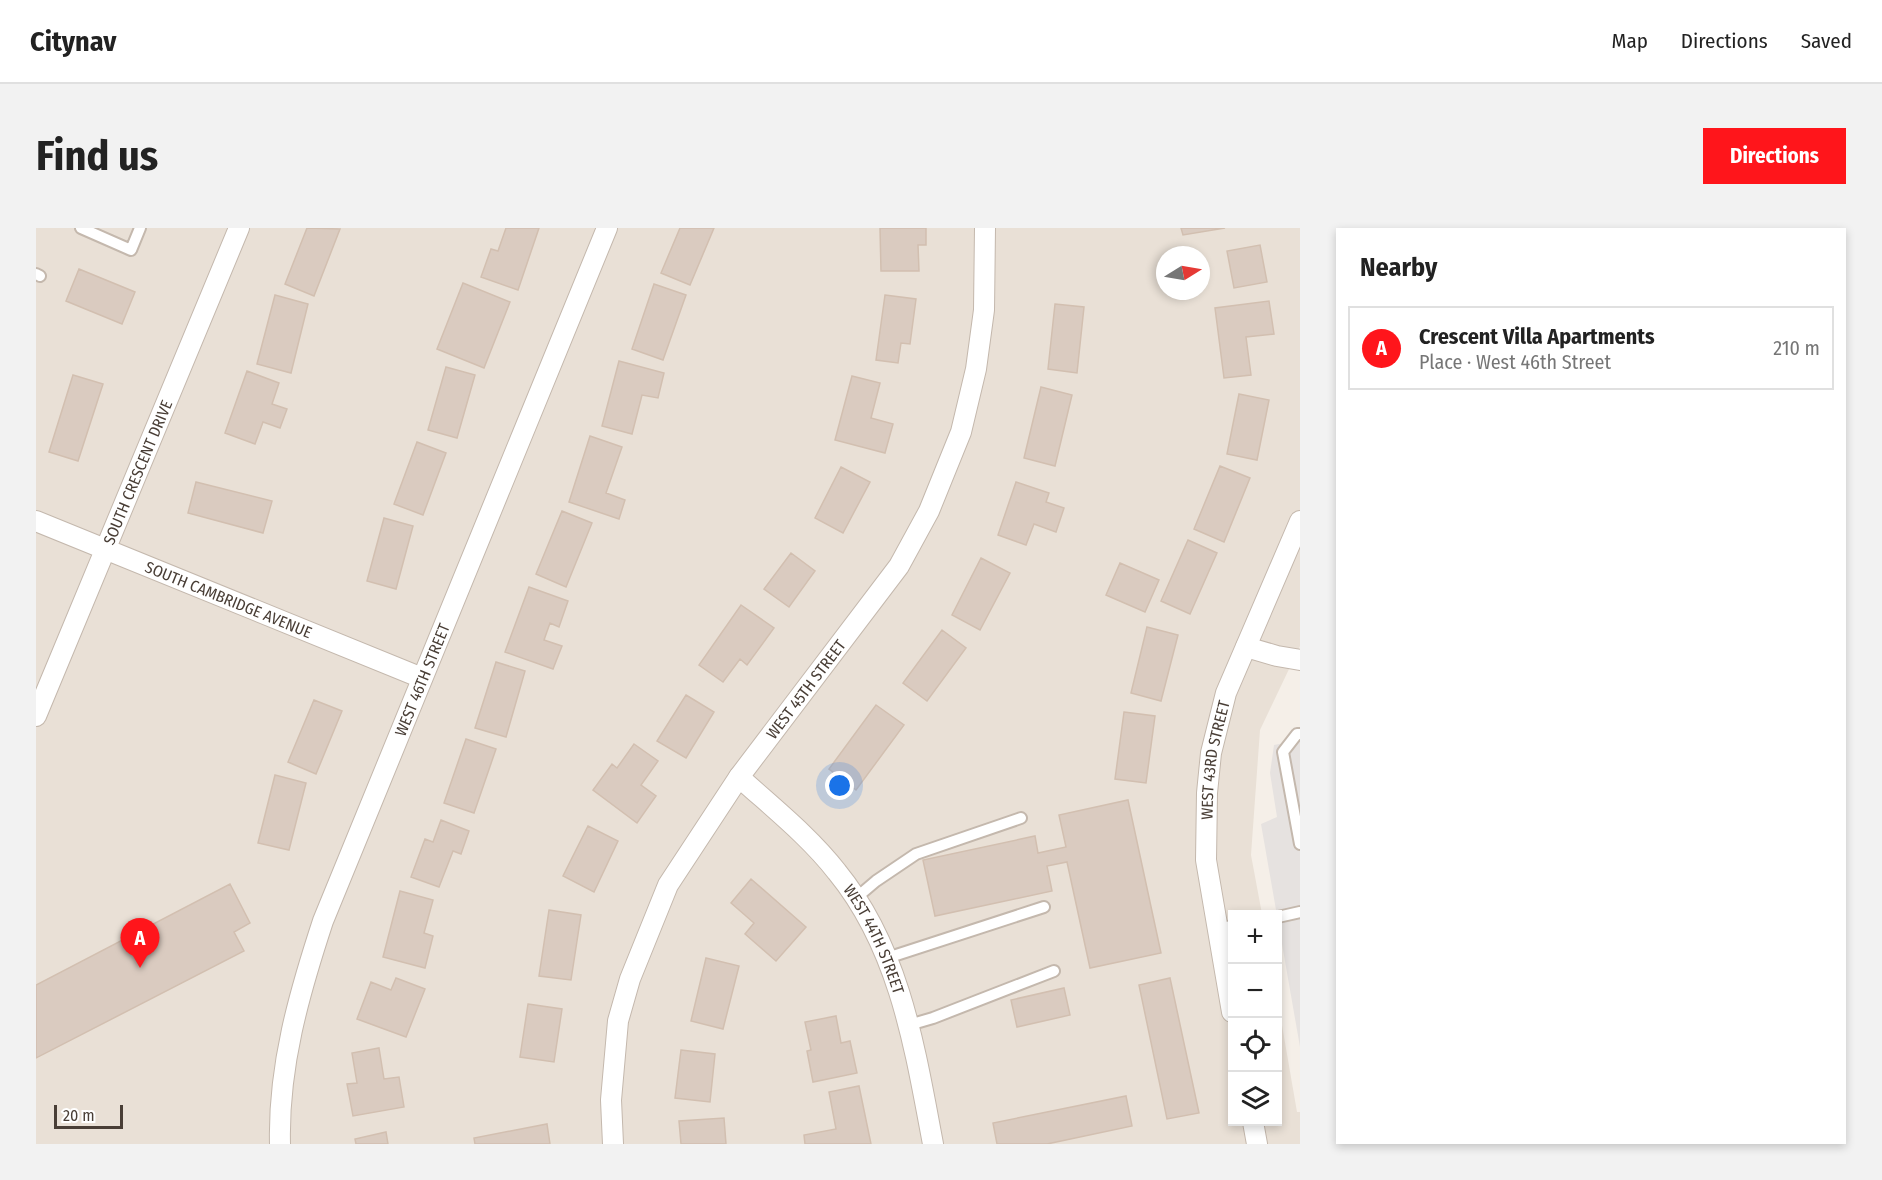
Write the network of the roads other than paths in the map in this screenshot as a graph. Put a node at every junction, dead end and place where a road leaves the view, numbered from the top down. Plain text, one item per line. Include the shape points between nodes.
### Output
1 (81, 228) edge
2 (140, 228) edge
3 (239, 228) edge
4 (607, 228) edge
5 (985, 228) edge
6 (36, 521) edge
7 (1300, 521) edge
8 (104, 549) junction
9 (1246, 647) junction
10 (1300, 660) edge
11 (423, 678) junction
12 (36, 716) edge
13 (1300, 734) edge
14 (739, 777) junction
15 (1021, 818) dead end
16 (1300, 844) edge
17 (856, 898) junction
18 (1044, 907) dead end
19 (1300, 912) edge
20 (1282, 916) edge
21 (1225, 928) edge
22 (887, 958) junction
23 (1228, 964) edge
24 (1054, 971) dead end
25 (909, 1025) junction
26 (1254, 1126) edge
27 (279, 1144) edge
28 (613, 1144) edge
29 (933, 1144) edge
30 (1257, 1144) edge

1 - 2 lane via 131,250
3 - 8 street, SOUTH CRESCENT DRIVE
4 - 11 street, WEST 46TH STREET
5 - 14 street, WEST 45TH STREET via 984,310 976,369 961,432 929,511 899,566
6 - 8 street, SOUTH CAMBRIDGE AVENUE
7 - 9 street, WEST 43RD STREET
8 - 11 street, SOUTH CAMBRIDGE AVENUE
8 - 12 street, SOUTH CRESCENT DRIVE
9 - 10 street
9 - 21 street, WEST 43RD STREET via 1220,714 1207,793 1206,860
11 - 27 street, WEST 46TH STREET via 323,921 308,968 289,1038
13 - 16 lane via 1283,752
14 - 17 street, WEST 44TH STREET via 805,837
14 - 28 street, WEST 45TH STREET via 668,885 630,980 618,1021 613,1061
15 - 17 lane via 916,854
17 - 22 street, WEST 44TH STREET
18 - 22 lane
19 - 20 lane
21 - 23 street, WEST 43RD STREET
22 - 25 street, WEST 44TH STREET
24 - 25 lane
25 - 29 street, WEST 44TH STREET
26 - 30 street

